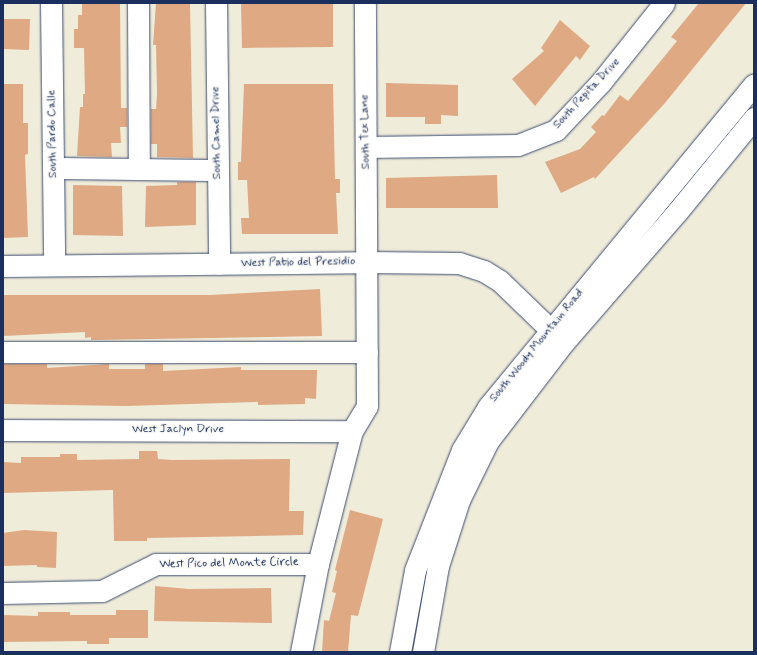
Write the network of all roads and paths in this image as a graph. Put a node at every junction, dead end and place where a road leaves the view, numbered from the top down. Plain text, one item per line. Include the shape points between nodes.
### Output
1 (51, 3) edge
2 (138, 3) edge
3 (216, 3) edge
4 (365, 3) edge
5 (664, 3) edge
6 (754, 84) edge
7 (754, 118) edge
8 (366, 147) junction
9 (53, 168) junction
10 (139, 169) junction
11 (218, 170) junction
12 (366, 262) junction
13 (219, 264) junction
14 (54, 265) junction
15 (3, 266) edge
16 (557, 336) junction
17 (3, 352) edge
18 (367, 352) junction
19 (3, 430) edge
20 (352, 431) junction
21 (318, 564) junction
22 (3, 592) edge
23 (301, 652) edge
24 (400, 652) edge
25 (423, 652) edge

1 - 9 street, South Pardo Calle
2 - 10 street
3 - 11 street, South Camel Drive
4 - 8 street, South Tex Lane
5 - 8 street, South Pepita Drive via 601,82 556,130 518,145
6 - 16 street, South Woody Mountain Road
7 - 16 street, South Woody Mountain Road via 677,212
8 - 12 street, South Tex Lane
9 - 10 street
9 - 14 street, South Pardo Calle
10 - 11 street
11 - 13 street, South Camel Drive
12 - 13 street, West Patio del Presidio
12 - 16 street, West Patio del Presidio via 459,263 484,270 500,281
12 - 18 street
13 - 14 street, West Patio del Presidio
14 - 15 street, West Patio del Presidio
16 - 24 street, South Woody Mountain Road via 488,407 462,450 415,570
16 - 25 street, South Woody Mountain Road via 488,441 459,500 438,566
17 - 18 street
18 - 20 street via 367,406
19 - 20 street, West Jaclyn Drive
20 - 21 street
21 - 22 street, West Pico del Monte Circle via 156,564 102,591
21 - 23 street

